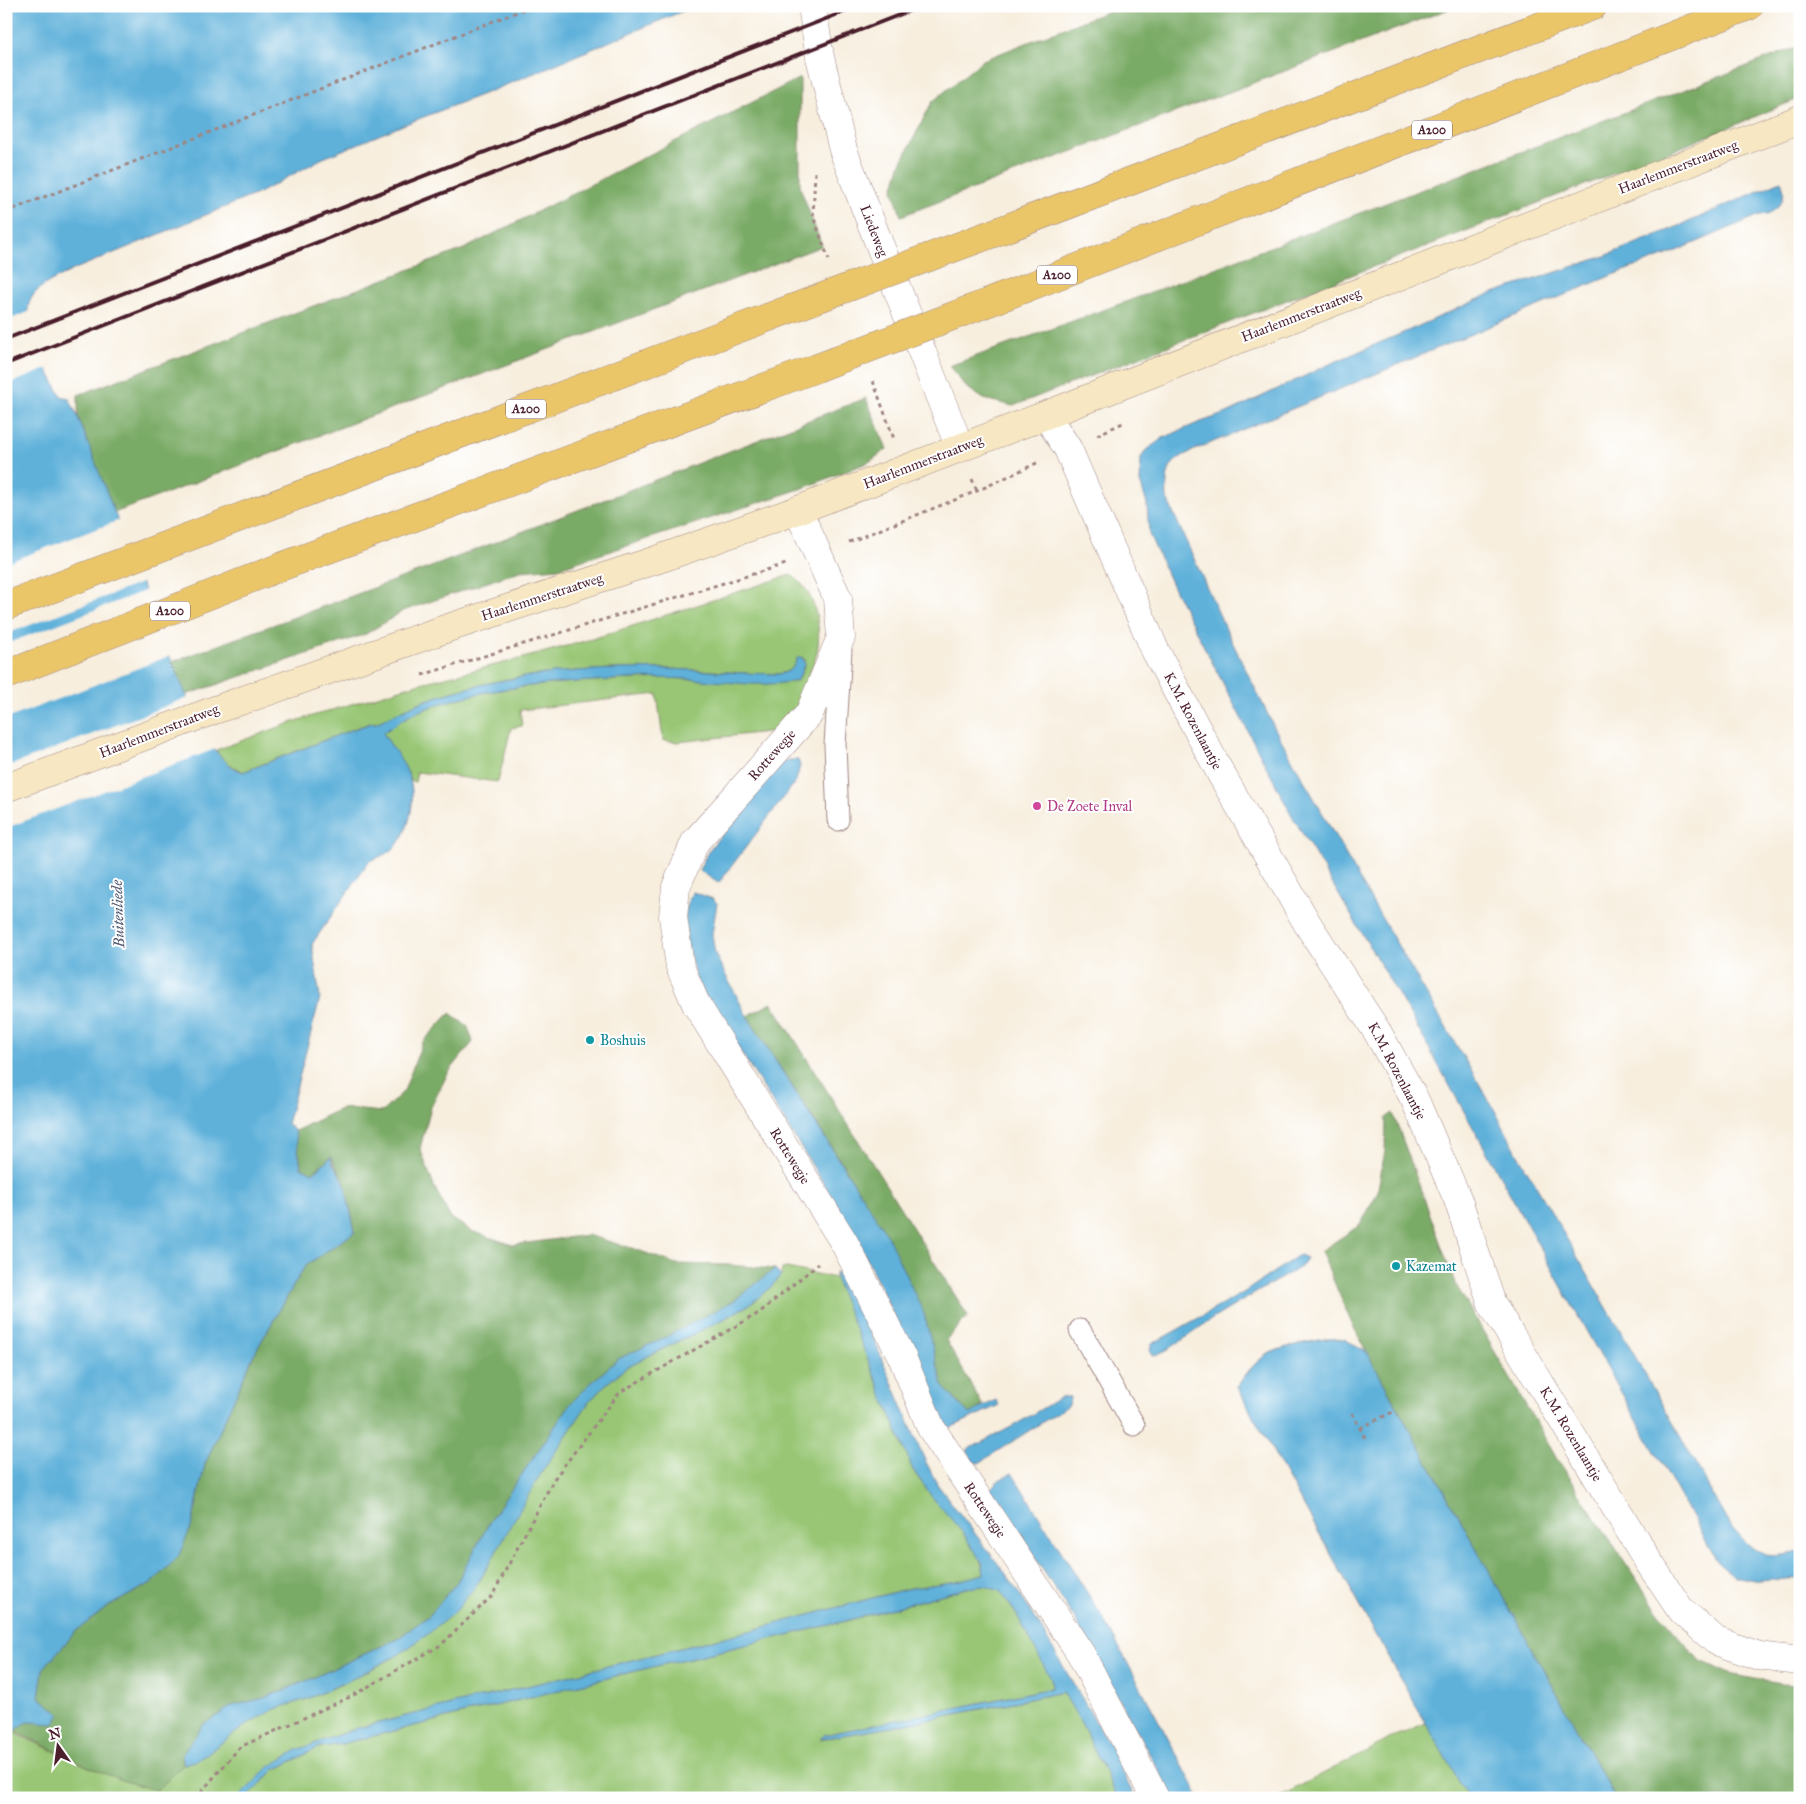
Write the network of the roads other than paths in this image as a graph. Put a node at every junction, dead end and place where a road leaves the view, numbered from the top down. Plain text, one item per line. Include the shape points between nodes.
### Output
1 (812, 6) edge
2 (1593, 6) edge
3 (1749, 6) edge
4 (1800, 119) edge
5 (1046, 415) junction
6 (960, 448) junction
7 (798, 510) junction
8 (6, 606) edge
9 (841, 637) junction
10 (6, 675) edge
11 (6, 788) edge
12 (838, 820) dead end
13 (1080, 1330) dead end
14 (1134, 1426) dead end
15 (1800, 1661) edge
16 (1156, 1798) edge

1 - 6 street, Liedeweg via 820,56 844,150
2 - 8 highway, A200, bridge
3 - 10 highway, A200, bridge via 1000,298 283,566
4 - 5 main road, Haarlemmerstraatweg
5 - 6 main road, Haarlemmerstraatweg
5 - 15 street, K.M. Rozenlaantje via 1068,449 1156,650 1221,774 1415,1100 1458,1200 1492,1304 1648,1562 1680,1609 1716,1641 1760,1656
6 - 7 main road, Haarlemmerstraatweg
7 - 9 street, Rottewegje via 838,600
7 - 11 main road, Haarlemmerstraatweg via 445,629
9 - 12 lane via 835,745
9 - 16 street, Rottewegje via 809,714 695,842 676,886 673,917 680,967 696,1004 845,1244 902,1357 931,1428 1081,1654
13 - 14 lane

